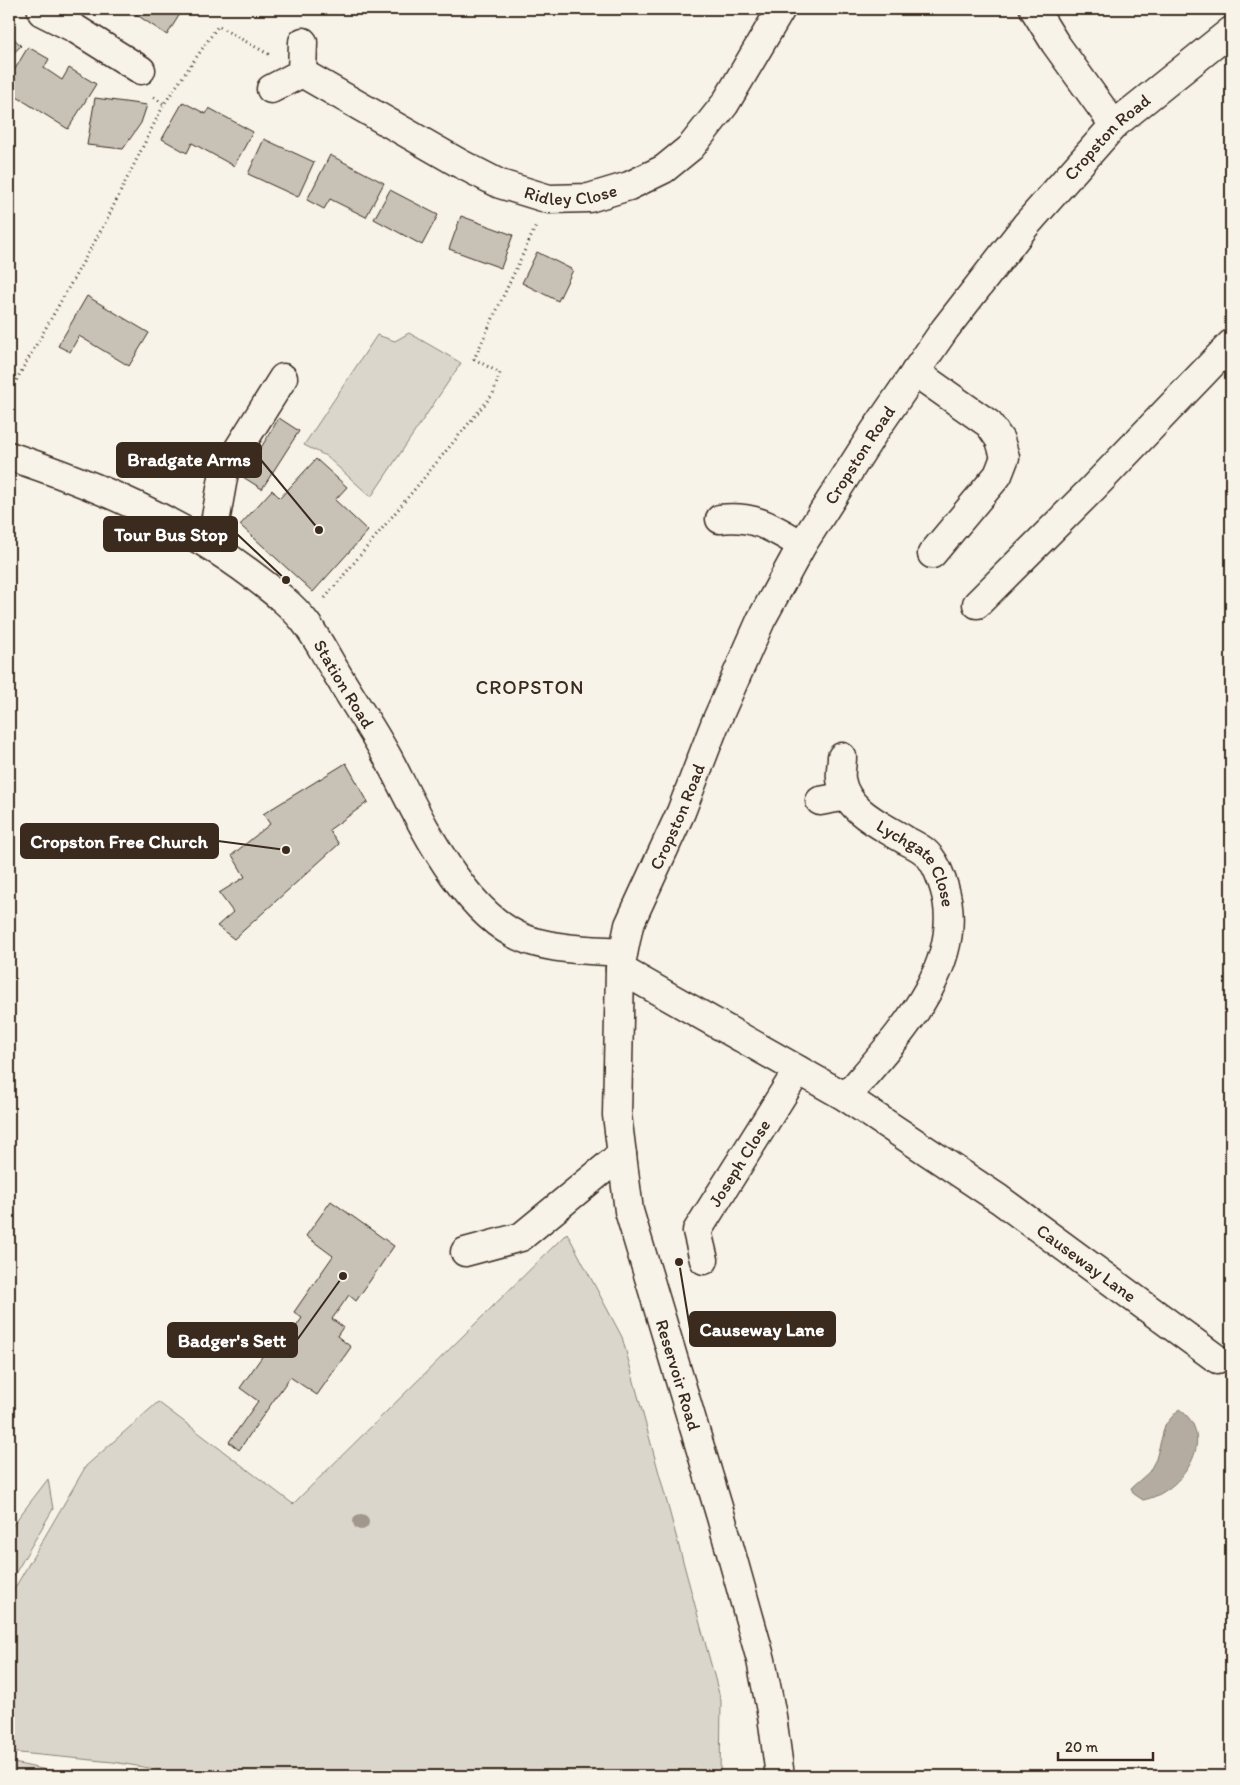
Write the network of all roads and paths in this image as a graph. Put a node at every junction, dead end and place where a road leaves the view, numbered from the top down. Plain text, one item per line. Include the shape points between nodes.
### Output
1 (781, 9) edge
2 (1034, 9) edge
3 (42, 12) dead end
4 (79, 18) edge
5 (1231, 31) edge
6 (303, 42) dead end
7 (141, 70) dead end
8 (302, 73) junction
9 (271, 89) dead end
10 (1114, 125) junction
11 (549, 200) junction
12 (1231, 344) edge
13 (915, 372) junction
14 (283, 378) dead end
15 (9, 393) edge
16 (9, 456) edge
17 (720, 518) dead end
18 (211, 545) junction
19 (802, 545) junction
20 (932, 554) dead end
21 (977, 604) dead end
22 (305, 622) junction
23 (842, 757) dead end
24 (847, 796) junction
25 (820, 801) dead end
26 (621, 961) junction
27 (798, 1070) junction
28 (846, 1097) junction
29 (622, 1154) junction
30 (465, 1252) dead end
31 (704, 1260) dead end
32 (1217, 1359) dead end
33 (780, 1776) edge

1 - 11 street, Ridley Close via 725,104 690,147 664,169 630,186 589,198
2 - 10 street
3 - 4 street
4 - 7 street
5 - 10 street, Cropston Road
6 - 8 street
8 - 9 street
8 - 11 street, Ridley Close via 459,163 500,184
8 - 15 path via 218,26 164,104 104,225
10 - 13 street, Cropston Road via 1026,224
11 - 22 path via 474,359 500,374 493,394
12 - 21 street
13 - 19 street, Cropston Road
13 - 20 street via 989,424 1000,440 1005,457 998,475
14 - 18 street via 224,472
16 - 18 street, Station Road via 107,493
17 - 19 street via 760,521
18 - 22 street, Station Road via 270,589
19 - 26 street, Cropston Road via 762,620 715,724 629,925
22 - 26 street, Station Road via 386,755 430,838 471,898 498,925 527,940
23 - 24 street, Lychgate Close via 841,780
24 - 25 street
24 - 28 street, Lychgate Close via 863,815 924,852 939,871 949,903 947,935 936,978 908,1022
26 - 27 street, Causeway Lane
26 - 29 street, Reservoir Road via 617,1115
27 - 28 street, Causeway Lane
27 - 31 street, Joseph Close via 697,1231
28 - 32 street, Causeway Lane via 999,1199
29 - 30 street via 521,1237
29 - 33 street, Reservoir Road via 629,1211 761,1660

